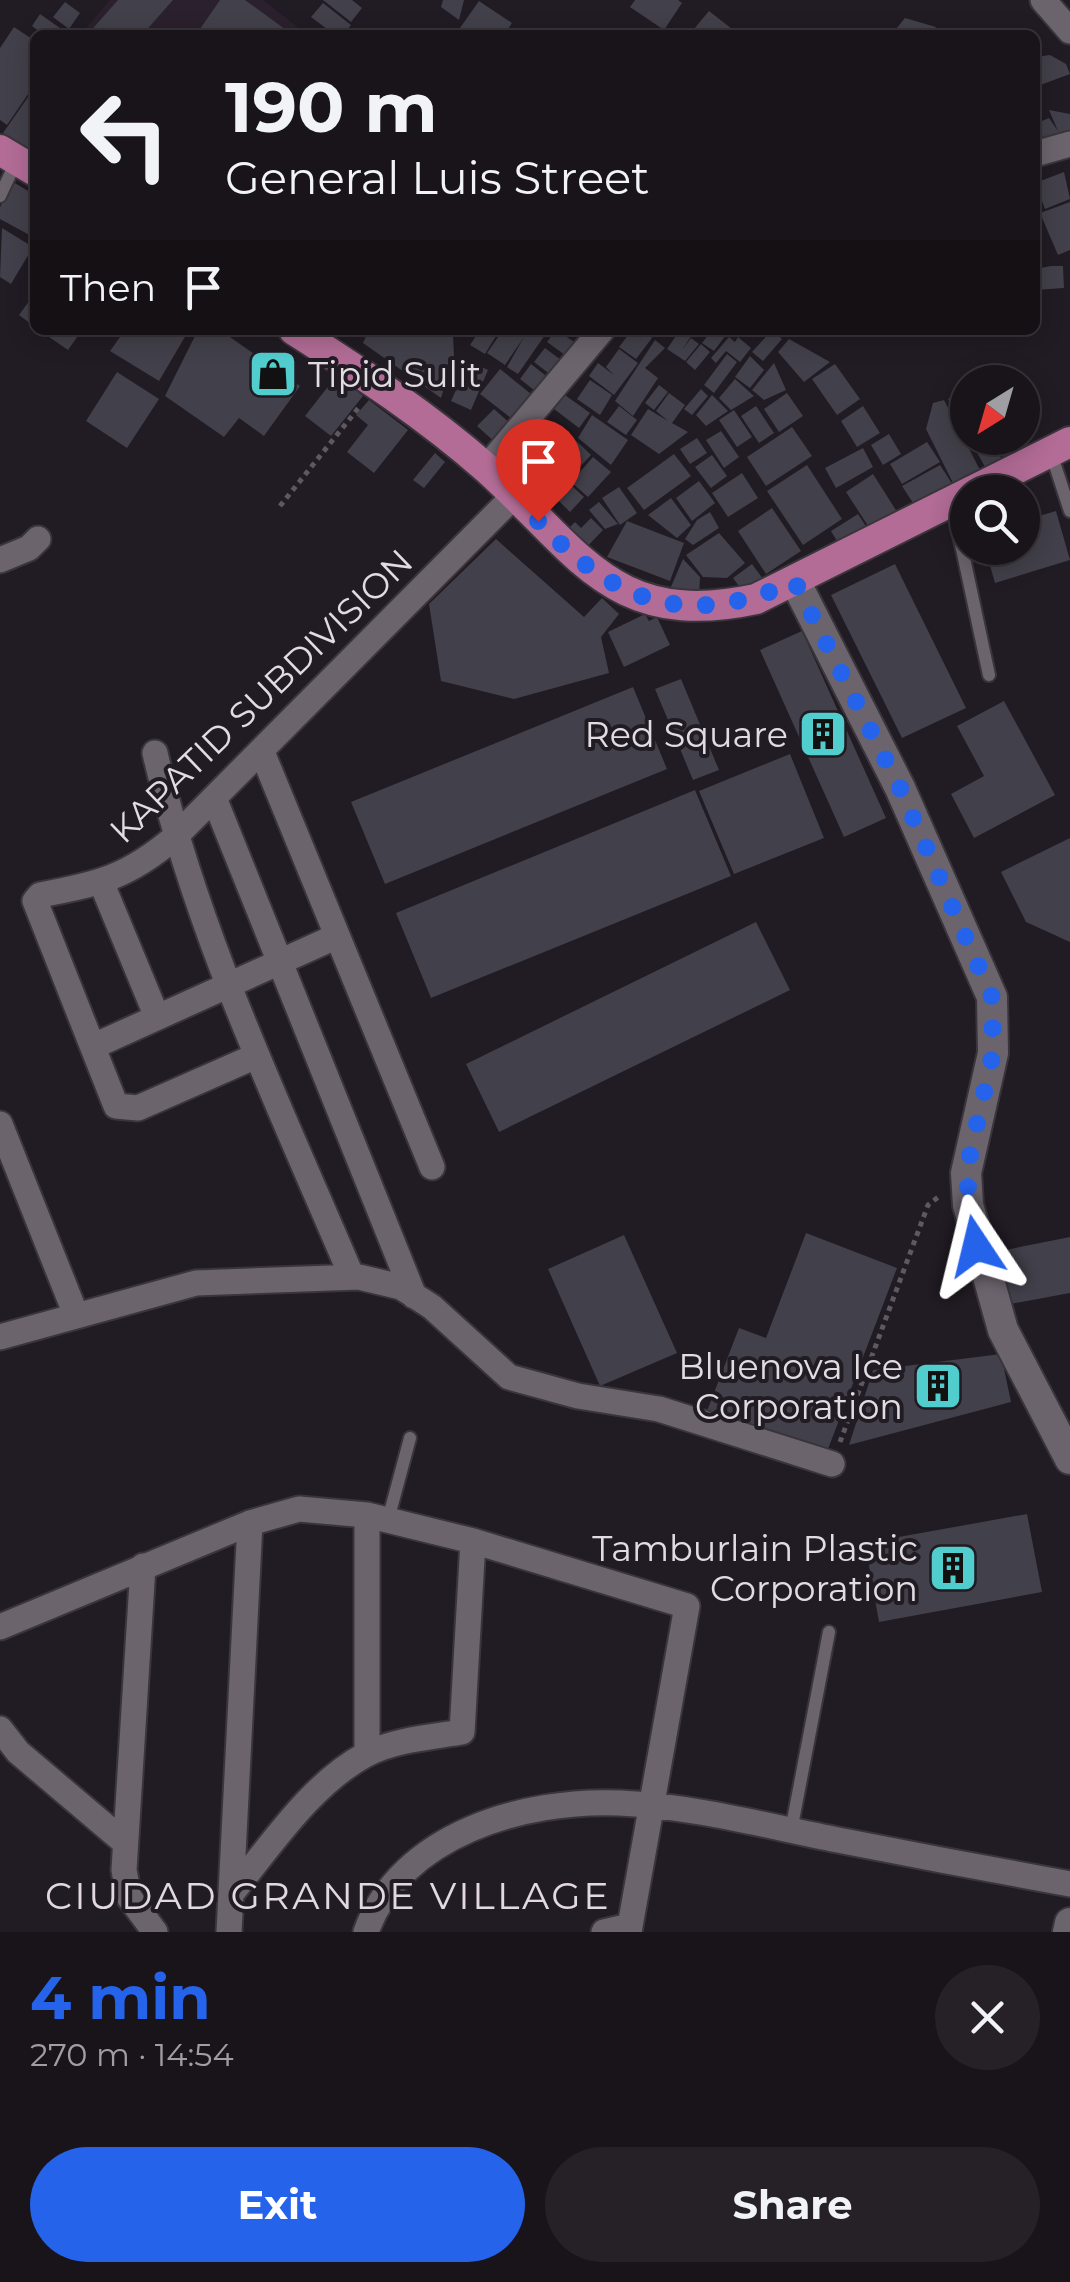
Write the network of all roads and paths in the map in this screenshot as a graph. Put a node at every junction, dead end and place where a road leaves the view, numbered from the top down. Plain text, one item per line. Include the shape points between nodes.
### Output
1 (1043, 0) edge
2 (1070, 32) edge
3 (1070, 144) edge
4 (1040, 153) edge
5 (17, 160) edge
6 (0, 196) edge
7 (301, 335) edge
8 (598, 335) edge
9 (366, 399) dead end
10 (1060, 446) edge
11 (486, 468) junction
12 (1001, 475) edge
13 (514, 496) junction
14 (950, 500) edge
15 (280, 506) dead end
16 (1070, 511) edge
17 (38, 539) dead end
18 (0, 560) edge
19 (966, 565) edge
20 (795, 582) junction
21 (990, 675) dead end
22 (155, 752) dead end
23 (262, 752) junction
24 (214, 798) junction
25 (175, 838) junction
26 (102, 884) junction
27 (335, 936) junction
28 (280, 961) junction
29 (228, 984) junction
30 (157, 1017) junction
31 (94, 1046) junction
32 (256, 1056) junction
33 (0, 1124) edge
34 (432, 1167) dead end
35 (966, 1173) junction
36 (352, 1278) junction
37 (414, 1296) junction
38 (76, 1315) junction
39 (0, 1337) edge
40 (410, 1438) dead end
41 (1070, 1459) edge
42 (832, 1464) joint
43 (378, 1518) junction
44 (250, 1522) junction
45 (474, 1541) junction
46 (142, 1566) junction
47 (0, 1627) edge
48 (830, 1632) dead end
49 (0, 1729) edge
50 (367, 1754) junction
51 (652, 1806) junction
52 (791, 1831) junction
53 (123, 1841) junction
54 (1070, 1884) edge
55 (232, 1894) junction
56 (630, 1929) edge
57 (156, 1932) edge
58 (230, 1932) edge
59 (366, 1932) edge
60 (604, 1932) edge

1 - 2 street
3 - 4 street
5 - 6 lane
7 - 11 main road
8 - 11 street
9 - 15 path
10 - 12 main road
10 - 16 lane
11 - 13 main road
13 - 20 main road via 589,570 652,600 731,604
13 - 23 street, KAPATID SUBDIVISION
14 - 20 main road
17 - 18 street
19 - 21 lane
20 - 35 street via 900,788 992,997 993,1053
22 - 25 street
23 - 24 street, KAPATID SUBDIVISION
23 - 27 street
24 - 25 street, KAPATID SUBDIVISION
24 - 28 street
25 - 26 street, KAPATID SUBDIVISION via 135,870
25 - 29 street
26 - 30 street
26 - 31 street, KAPATID SUBDIVISION via 40,895 35,905
27 - 28 street
27 - 34 street
28 - 29 street
28 - 37 street
29 - 30 street
29 - 32 street
30 - 31 street
31 - 32 street via 116,1106 126,1110
32 - 36 street
33 - 38 street
35 - 41 street via 976,1246 998,1316
35 - 42 path via 928,1206
36 - 37 street via 380,1280
36 - 38 street via 196,1283
37 - 42 street via 508,1377 659,1409
38 - 39 street
40 - 43 lane
43 - 44 street via 299,1510
43 - 45 street
43 - 50 street
44 - 46 street
44 - 55 street
45 - 50 street via 462,1732
45 - 51 street via 687,1606
46 - 47 street
46 - 53 street
48 - 52 lane
49 - 53 street
50 - 55 street via 315,1796
51 - 52 street
51 - 56 street
51 - 59 street via 537,1811 460,1834 395,1877
52 - 54 street
53 - 57 street via 129,1896
55 - 58 street
56 - 60 street

